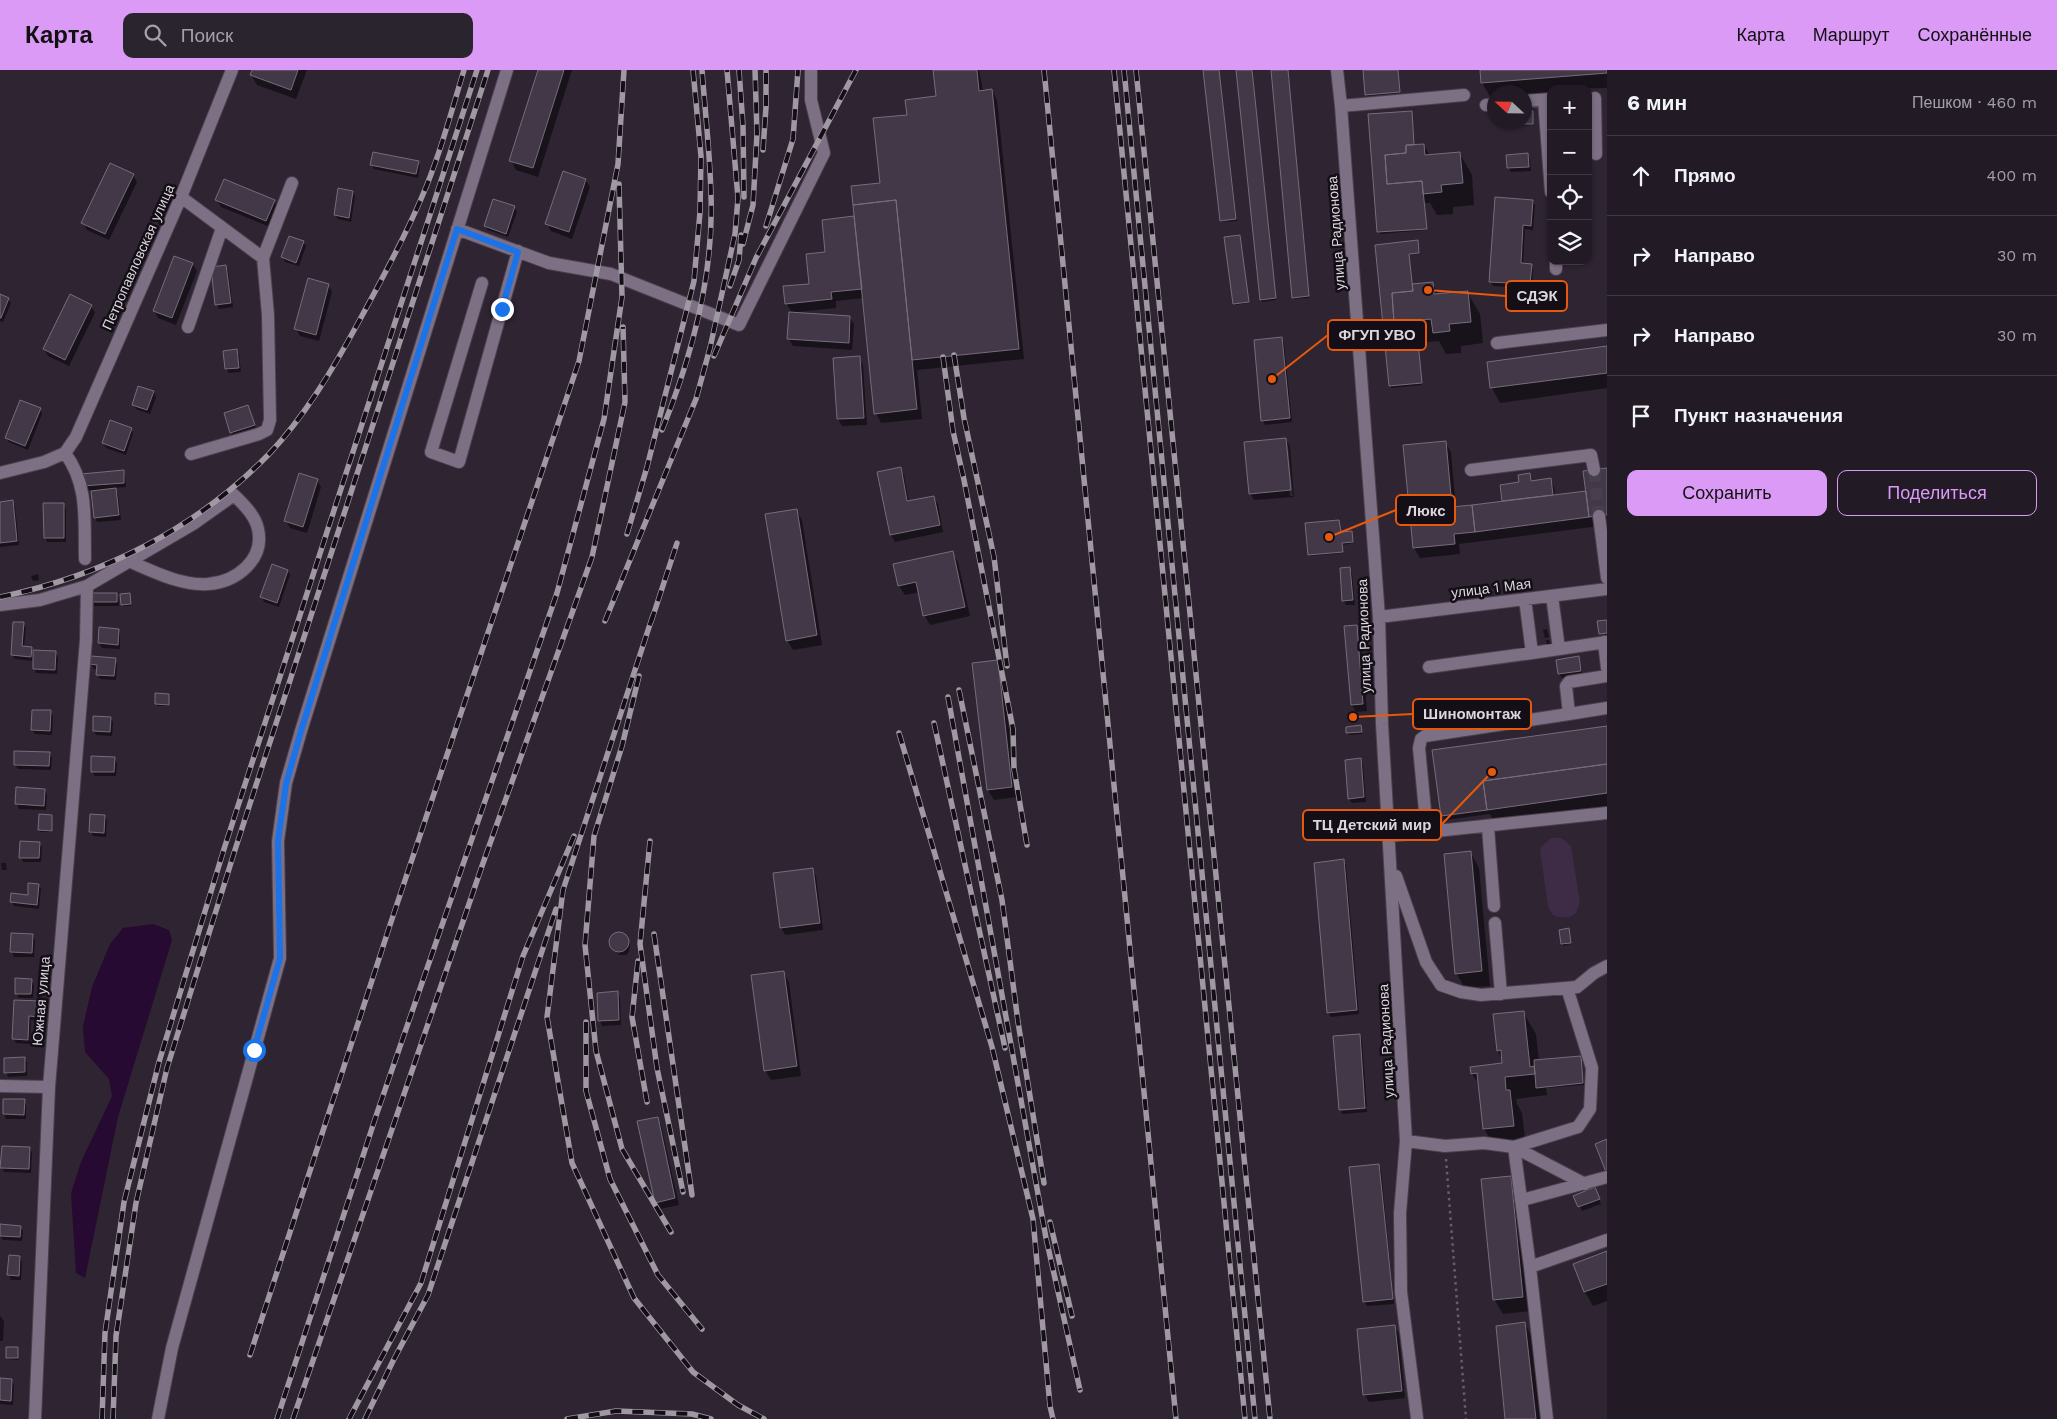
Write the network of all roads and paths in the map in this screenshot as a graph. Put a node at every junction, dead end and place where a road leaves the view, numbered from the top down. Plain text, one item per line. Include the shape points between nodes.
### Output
1 (232, 70) edge
2 (507, 70) edge
3 (811, 70) edge
4 (1337, 70) edge
5 (1464, 95) dead end
6 (1597, 98) edge
7 (1547, 99) edge
8 (1532, 100) edge
9 (1342, 106) junction
10 (1549, 130) edge
11 (1596, 154) dead end
12 (1550, 175) edge
13 (292, 183) dead end
14 (181, 197) junction
15 (222, 228) junction
16 (457, 229) junction
17 (518, 252) junction
18 (263, 258) junction
19 (482, 283) dead end
20 (188, 327) dead end
21 (1607, 330) edge
22 (1497, 343) dead end
23 (65, 453) junction
24 (191, 454) dead end
25 (1470, 470) dead end
26 (1594, 470) tunnel mouth
27 (0, 473) edge
28 (1599, 516) tunnel mouth
29 (85, 559) dead end
30 (131, 562) junction
31 (1607, 578) edge
32 (87, 586) junction
33 (1607, 589) edge
34 (1552, 596) junction
35 (1525, 600) junction
36 (0, 605) edge
37 (1380, 617) junction
38 (1605, 642) edge
39 (1559, 649) junction
40 (1532, 652) junction
41 (1430, 667) dead end
42 (1607, 668) edge
43 (1607, 676) edge
44 (1607, 708) edge
45 (1569, 714) junction
46 (1607, 813) edge
47 (1488, 827) junction
48 (1427, 832) junction
49 (1389, 836) junction
50 (1391, 862) junction
51 (1494, 906) dead end
52 (1495, 923) dead end
53 (1607, 966) edge
54 (1567, 988) junction
55 (1501, 994) junction
56 (0, 1086) edge
57 (49, 1087) junction
58 (1406, 1141) junction
59 (1445, 1146) junction
60 (1514, 1147) junction
61 (1607, 1177) edge
62 (1585, 1184) junction
63 (1522, 1200) junction
64 (1607, 1240) edge
65 (1530, 1267) junction
66 (1417, 1418) dead end
67 (35, 1419) edge
68 (158, 1419) edge
69 (1466, 1419) edge
70 (1547, 1419) edge

1 - 14 street, Петропавловская улица
2 - 16 street
3 - 17 street via 811,100 824,153 739,325 611,274 549,263
4 - 9 street, улица Радионова
5 - 9 street
6 - 11 street
7 - 8 street
9 - 37 street, улица Радионова
10 - 12 street
13 - 18 street
14 - 15 street
14 - 23 street, Петропавловская улица via 76,437
15 - 18 street
15 - 20 street
16 - 17 street
16 - 68 street via 286,784 278,841 280,958 172,1348
17 - 19 street via 459,462 431,452
18 - 24 street via 268,315 270,420 267,430
21 - 22 street
23 - 27 street
23 - 29 street via 78,474 83,497
25 - 26 street via 1591,455
28 - 31 street
30 - 30 street via 234,495 252,513 258,529 253,560 242,573 223,581 196,584 160,575
30 - 32 street
32 - 36 street via 40,600
32 - 57 street, Южная улица via 86,640
33 - 34 street, улица 1 Мая
34 - 35 street, улица 1 Мая
34 - 39 street
35 - 37 street, улица 1 Мая
35 - 40 street
37 - 49 street, улица Радионова
38 - 39 street
38 - 42 street
39 - 40 street
40 - 41 street
43 - 45 street via 1569,682 1566,686
44 - 45 street
45 - 48 street via 1421,739 1418,748
46 - 47 street
47 - 48 street
47 - 51 street
48 - 49 street
49 - 50 street, улица Радионова
50 - 55 street via 1426,962 1441,985 1461,992
50 - 58 street, улица Радионова
52 - 55 street
53 - 54 street via 1577,987
54 - 55 street
54 - 60 street via 1592,1068 1590,1109 1578,1127
56 - 57 street
57 - 67 street, Южная улица
58 - 59 street
58 - 66 street, улица Радионова via 1400,1214 1401,1292
59 - 60 street via 1484,1143
59 - 69 path
60 - 62 street
60 - 63 street
61 - 62 street
62 - 63 street
63 - 65 street
64 - 65 street
65 - 70 street

